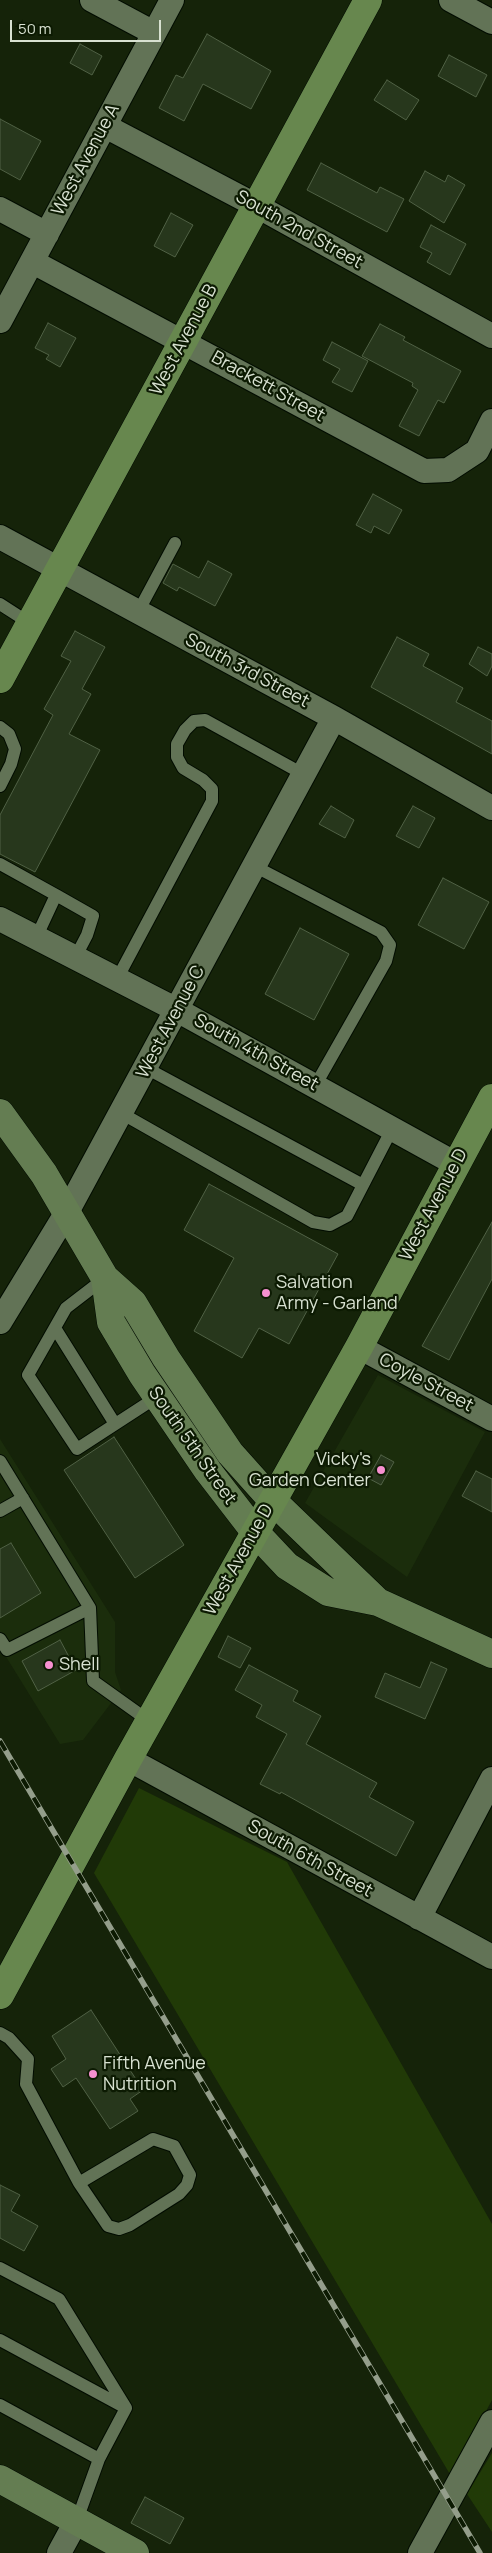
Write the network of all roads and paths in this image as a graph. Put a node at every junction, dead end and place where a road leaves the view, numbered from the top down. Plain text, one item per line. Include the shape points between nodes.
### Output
1 (92, 0) edge
2 (172, 0) edge
3 (368, 0) edge
4 (451, 0) edge
5 (492, 22) edge
6 (154, 33) junction
7 (105, 126) junction
8 (257, 206) junction
9 (0, 209) edge
10 (47, 234) junction
11 (32, 262) junction
12 (0, 321) edge
13 (492, 336) edge
14 (183, 341) junction
15 (492, 420) edge
16 (0, 537) edge
17 (175, 543) dead end
18 (61, 570) junction
19 (0, 604) edge
20 (138, 612) junction
21 (31, 624) junction
22 (1, 673) edge
23 (334, 718) junction
24 (0, 727) edge
25 (303, 774) junction
26 (0, 786) edge
27 (492, 808) edge
28 (0, 864) edge
29 (254, 866) junction
30 (56, 895) junction
31 (0, 919) edge
32 (36, 938) junction
33 (75, 958) junction
34 (117, 979) junction
35 (177, 1010) junction
36 (146, 1068) junction
37 (315, 1086) junction
38 (492, 1098) edge
39 (0, 1113) edge
40 (121, 1113) junction
41 (392, 1129) junction
42 (456, 1164) junction
43 (363, 1185) junction
44 (67, 1212) junction
45 (105, 1278) junction
46 (0, 1322) edge
47 (55, 1328) junction
48 (359, 1347) junction
49 (157, 1397) junction
50 (492, 1419) edge
51 (115, 1424) junction
52 (0, 1462) edge
53 (23, 1498) junction
54 (272, 1500) junction
55 (0, 1512) edge
56 (255, 1532) junction
57 (378, 1602) junction
58 (90, 1608) junction
59 (0, 1639) edge
60 (492, 1654) edge
61 (149, 1721) junction
62 (128, 1760) junction
63 (492, 1779) edge
64 (419, 1918) junction
65 (492, 1957) edge
66 (0, 1995) edge
67 (0, 2033) edge
68 (79, 2183) junction
69 (0, 2268) edge
70 (0, 2340) edge
71 (0, 2405) edge
72 (126, 2408) junction
73 (492, 2422) edge
74 (99, 2459) junction
75 (0, 2479) edge
76 (77, 2520) junction
77 (59, 2553) edge
78 (135, 2553) edge
79 (420, 2553) edge

1 - 6 street
2 - 6 street, West Avenue A
3 - 8 main road, West Avenue B
4 - 5 street
6 - 7 street, West Avenue A
7 - 8 street, South 2nd Street
7 - 10 street, West Avenue A
8 - 13 street, South 2nd Street
8 - 14 main road, West Avenue B
9 - 10 street
10 - 11 street, West Avenue A
11 - 12 street, West Avenue A
11 - 14 street, Brackett Street
14 - 15 street, Brackett Street via 424,471 448,470 477,452
14 - 18 main road, West Avenue B
16 - 18 street, South 3rd Street
17 - 20 lane
18 - 20 street, South 3rd Street
18 - 21 main road, West Avenue B
19 - 21 lane
20 - 23 street, South 3rd Street
21 - 22 main road, West Avenue B
23 - 25 street, West Avenue C
23 - 27 street, South 3rd Street
24 - 26 lane via 9,734 15,749
25 - 29 street, West Avenue C
25 - 34 lane via 206,720 194,721 185,730 177,744 177,757 183,768 212,789 212,801
28 - 30 lane
29 - 35 street, West Avenue C
29 - 37 lane via 381,932 390,945 386,961
30 - 32 lane
30 - 33 lane via 93,916
31 - 32 street, South 4th Street
32 - 33 street, South 4th Street
33 - 34 street, South 4th Street
34 - 35 street, South 4th Street
35 - 36 street, West Avenue C
35 - 37 street, South 4th Street
36 - 40 street, West Avenue C
36 - 43 lane
37 - 41 street, South 4th Street
38 - 42 main road, West Avenue D
39 - 44 street, South 5th Street
40 - 43 lane via 313,1222 330,1225 347,1216
40 - 44 street, West Avenue C
41 - 42 street, South 4th Street
41 - 43 lane
42 - 48 main road, West Avenue D
44 - 45 street, South 5th Street
44 - 46 street, West Avenue C
45 - 47 lane via 66,1308
45 - 49 street, South 5th Street via 111,1322
45 - 54 street, South 5th Street via 133,1303 230,1453
47 - 51 lane
47 - 51 lane via 28,1375 77,1449
48 - 50 street, Coyle Street
48 - 54 main road, West Avenue D
49 - 51 lane
49 - 56 street, South 5th Street
52 - 53 lane
53 - 55 lane
53 - 58 lane
54 - 56 main road, West Avenue D
54 - 57 street, South 5th Street
56 - 57 street, South 5th Street via 287,1566 328,1592
56 - 61 main road, West Avenue D
57 - 60 street, South 5th Street
58 - 59 lane via 6,1650
58 - 61 lane via 93,1681
61 - 62 main road, West Avenue D
62 - 64 street, South 6th Street
62 - 66 main road, West Avenue D
63 - 64 street
64 - 65 street, South 6th Street
67 - 68 lane via 28,2059 26,2084
68 - 68 lane via 108,2226 119,2229 179,2194 190,2175 174,2146 154,2139
69 - 72 lane via 59,2299
70 - 72 lane
71 - 74 lane
72 - 74 lane
73 - 79 street
74 - 76 lane
75 - 76 street
76 - 77 street
76 - 78 street

